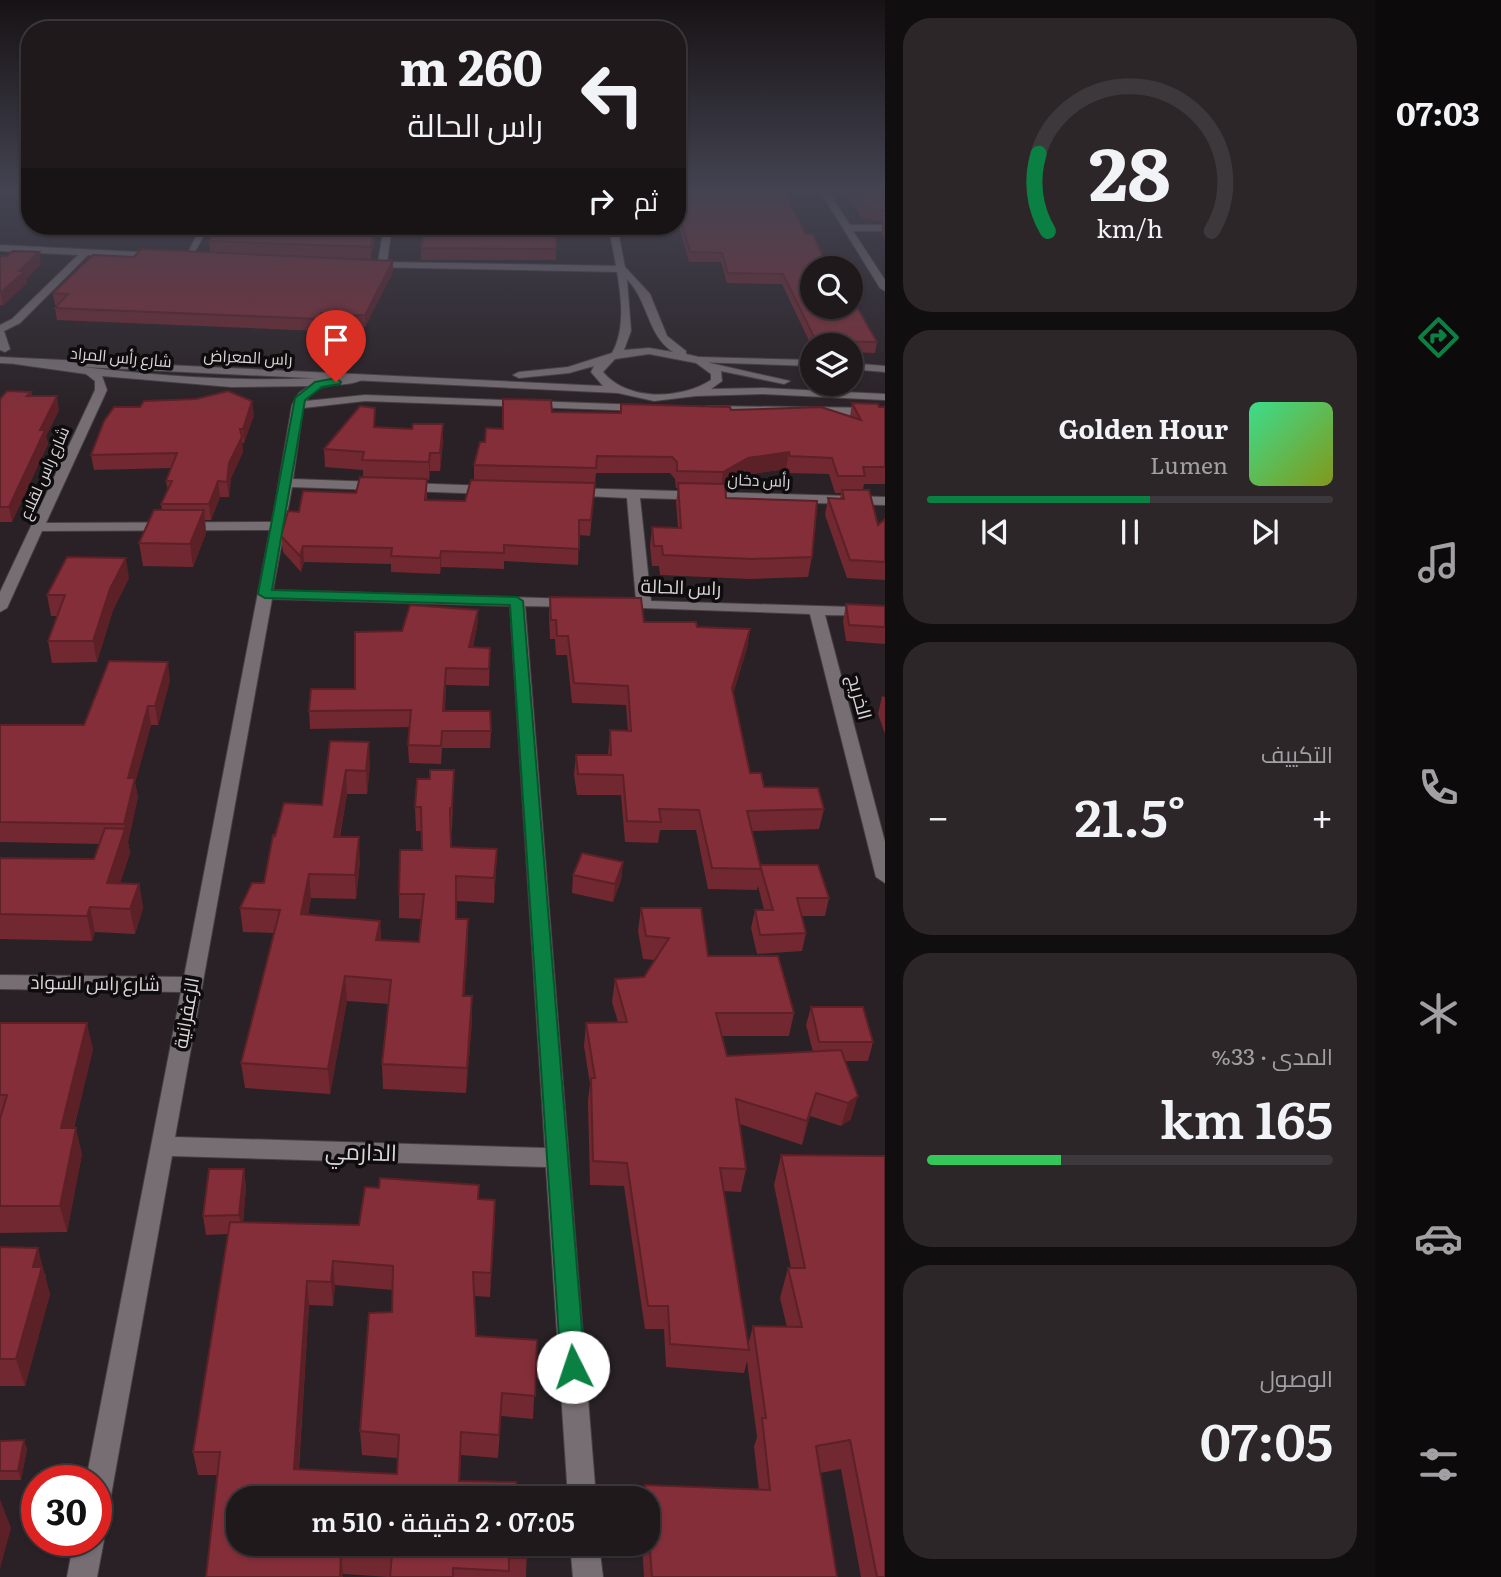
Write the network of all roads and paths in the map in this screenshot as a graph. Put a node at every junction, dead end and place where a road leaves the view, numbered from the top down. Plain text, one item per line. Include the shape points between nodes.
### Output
1 (73, 265) edge
2 (371, 265) edge
3 (382, 265) joint
4 (621, 265) edge
5 (870, 265) edge
6 (622, 269) junction
7 (885, 288) edge
8 (0, 331) edge
9 (3, 355) edge
10 (685, 355) junction
11 (611, 358) junction
12 (705, 363) junction
13 (800, 363) edge
14 (863, 367) edge
15 (885, 369) edge
16 (90, 372) junction
17 (142, 377) junction
18 (359, 379) junction
19 (270, 383) junction
20 (319, 384) junction
21 (885, 387) edge
22 (101, 390) junction
23 (620, 390) junction
24 (696, 393) junction
25 (885, 397) edge
26 (299, 401) junction
27 (885, 412) edge
28 (286, 483) junction
29 (508, 490) edge
30 (550, 491) edge
31 (633, 494) junction
32 (885, 501) edge
33 (278, 526) junction
34 (39, 527) junction
35 (265, 594) junction
36 (517, 601) junction
37 (645, 604) junction
38 (0, 608) edge
39 (816, 610) junction
40 (885, 612) edge
41 (885, 877) edge
42 (0, 982) edge
43 (191, 985) junction
44 (163, 1146) junction
45 (559, 1158) junction
46 (103, 1465) edge
47 (581, 1486) edge
48 (86, 1556) edge
49 (586, 1556) edge
50 (82, 1577) edge
51 (588, 1577) edge

1 - 8 street
2 - 3 street
3 - 6 street
4 - 6 street
5 - 7 street
6 - 10 street via 646,296 665,344
6 - 11 street via 624,340
8 - 9 street
9 - 11 street, راس المعراض via 504,375 559,372
9 - 16 street, شارع رأس المراد
9 - 18 street, راس المعراض
10 - 11 street, راس المعراض via 649,351
10 - 12 street
11 - 23 street via 597,372
12 - 13 street
12 - 21 street via 769,380
12 - 24 street via 717,373 716,381
14 - 15 street
16 - 17 street, شارع رأس المراد
16 - 22 street via 100,380
17 - 19 street, شارع رأس المراد
17 - 22 street
18 - 20 street, شارع رأس المراد
18 - 23 street, راس المعراض
19 - 20 street, شارع رأس المراد
19 - 26 street via 290,389
20 - 26 street
22 - 34 street, شارع راس لقلاع
23 - 24 street, راس المعراض via 658,397
24 - 25 street
26 - 27 street via 365,398
26 - 28 street, الزعفرانية
28 - 29 street
28 - 33 street, الزعفرانية
30 - 31 street, رأس دخان
31 - 32 street, رأس دخان
31 - 37 street
33 - 34 street
33 - 35 street, الزعفرانية
34 - 38 street, شارع راس لقلاع
35 - 36 street, راس الحالة
35 - 43 street, الزعفرانية
36 - 37 street, راس الحالة
36 - 45 street
37 - 39 street, راس الحالة
39 - 40 street, راس الحالة
39 - 41 street, الخريج
42 - 43 street, شارع راس السواد
43 - 44 street, الزعفرانية
44 - 45 street, الدارمي
44 - 46 street, الزعفرانية
45 - 47 street
48 - 50 street
49 - 51 street

